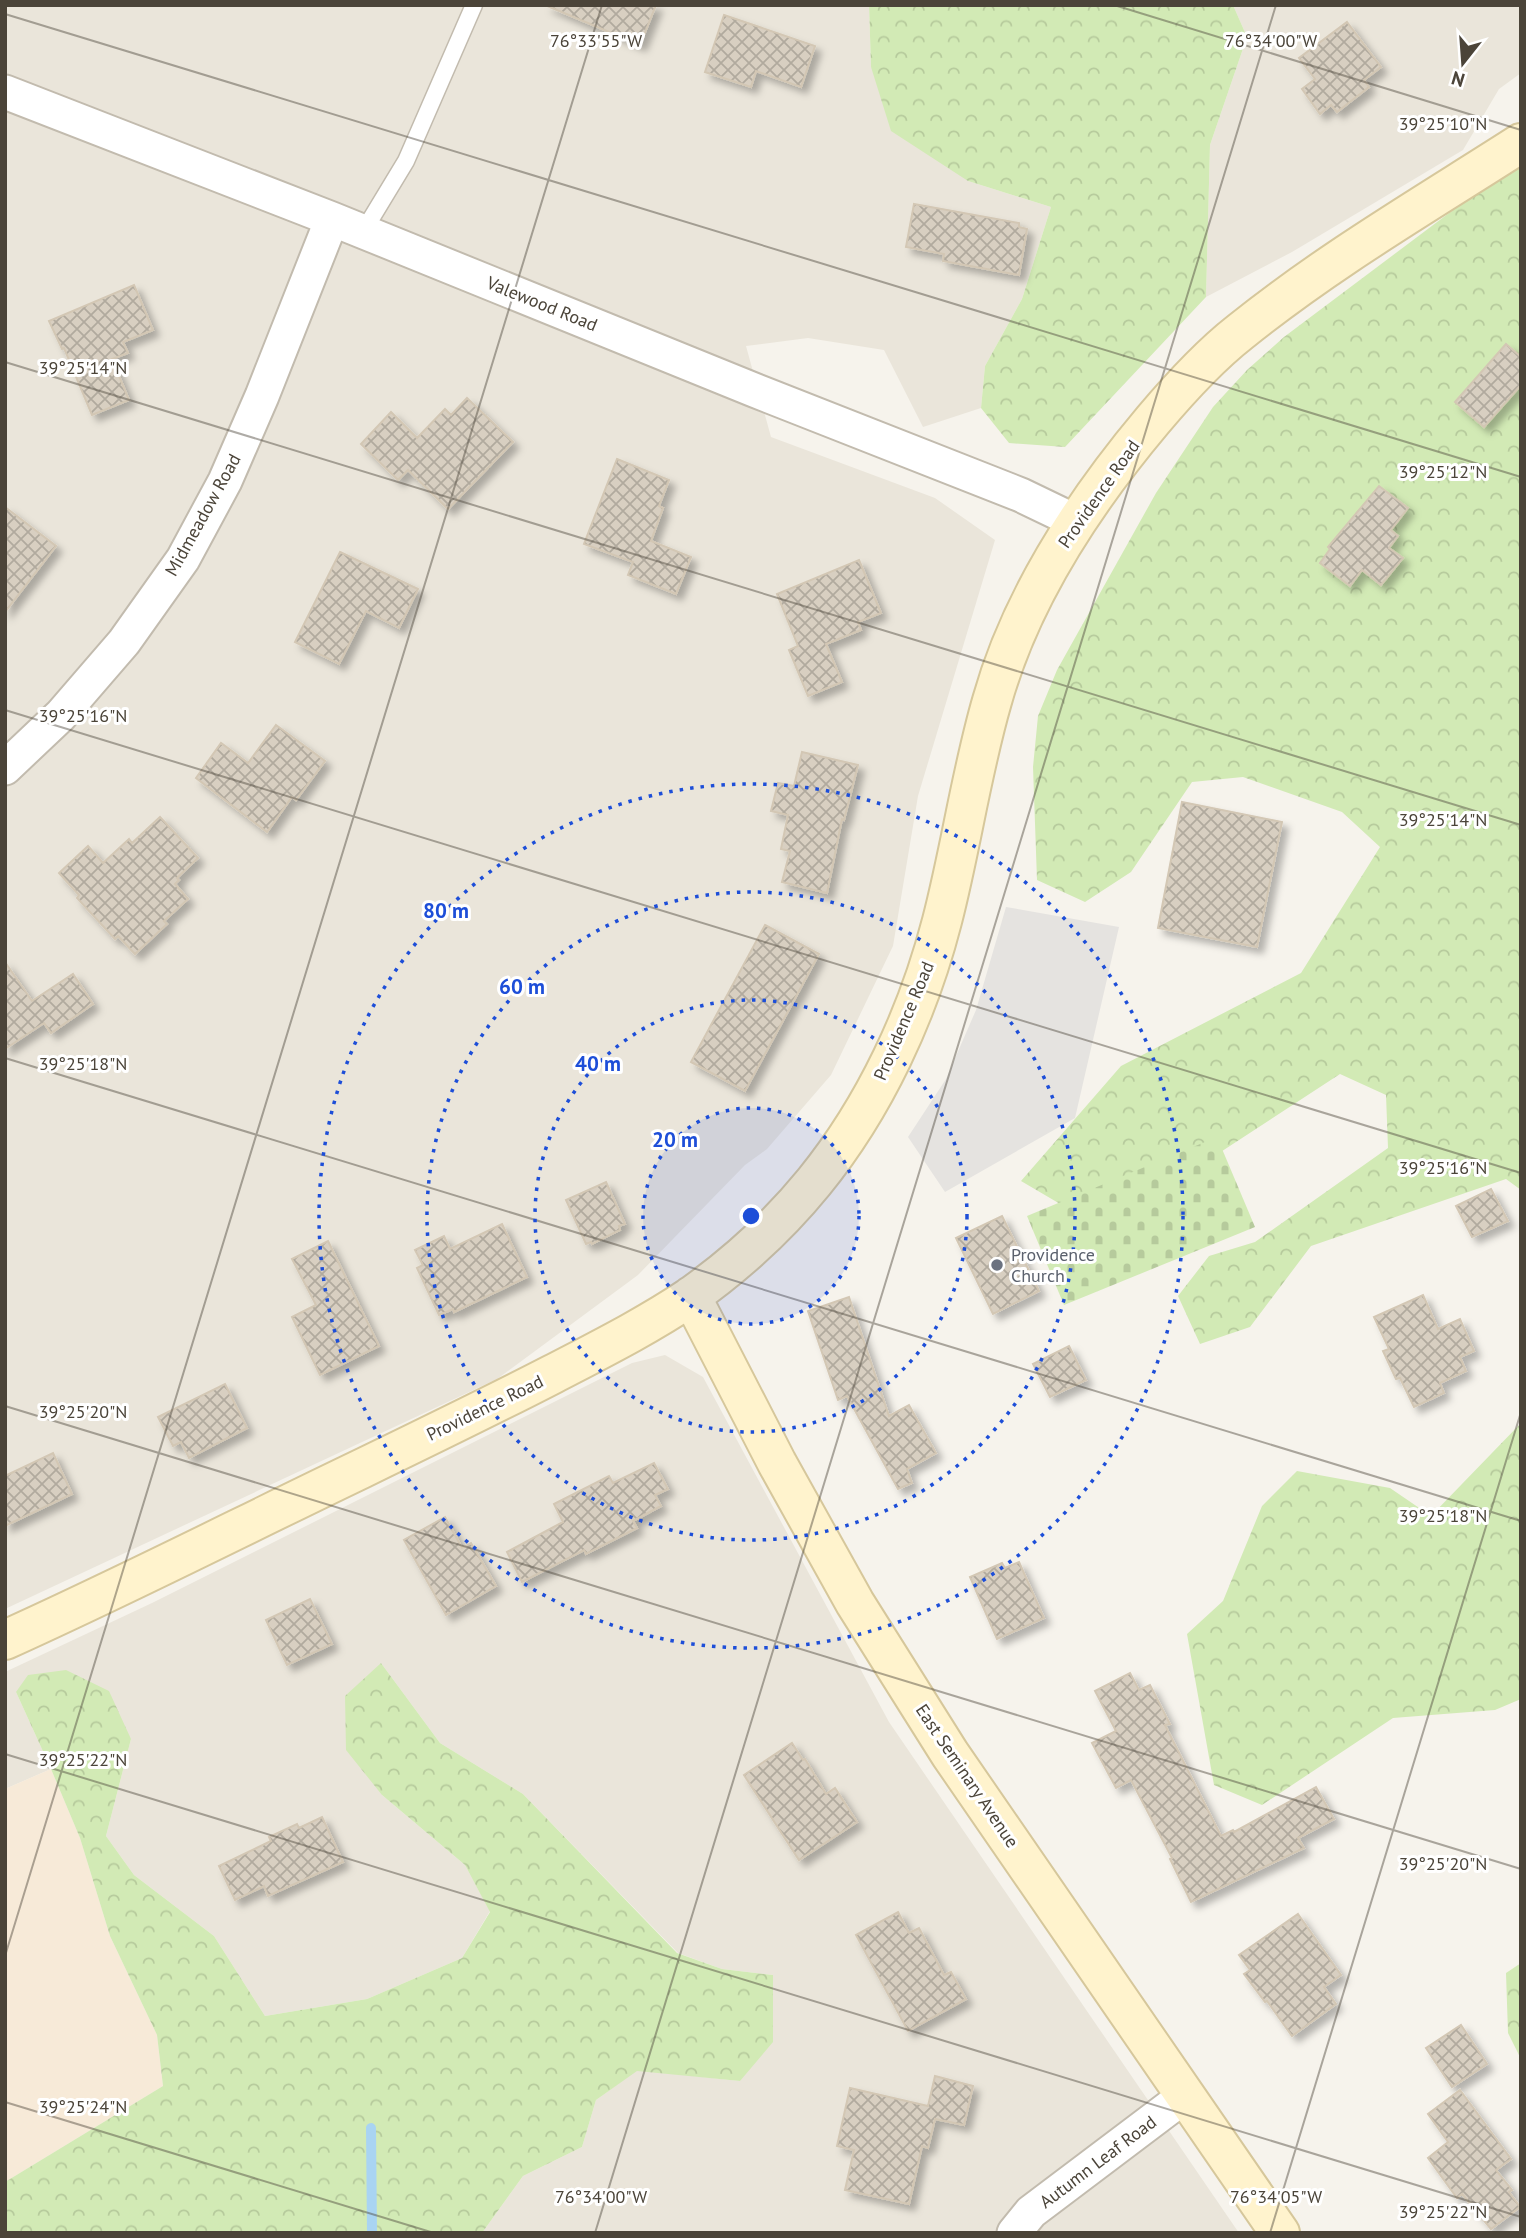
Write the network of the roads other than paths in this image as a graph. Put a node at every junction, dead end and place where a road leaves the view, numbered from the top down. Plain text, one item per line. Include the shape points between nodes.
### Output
1 (474, 5) edge
2 (5, 92) edge
3 (1521, 143) edge
4 (332, 219) junction
5 (363, 232) junction
6 (1077, 522) junction
7 (5, 768) edge
8 (691, 1296) junction
9 (5, 1640) edge
10 (1186, 2095) junction
11 (1014, 2233) edge
12 (1280, 2233) edge

1 - 5 lane via 406,161
2 - 4 street, Valewood Road
3 - 6 street, Providence Road via 1353,250 1238,333 1167,403
4 - 5 street, Valewood Road
4 - 7 street, Midmeadow Road via 262,396 183,559 124,642 61,715
5 - 6 street, Valewood Road via 1021,495
6 - 8 street, Providence Road via 1032,600 1000,674 931,961 874,1093 812,1184 770,1229
8 - 9 street, Providence Road via 508,1398
8 - 10 street, East Seminary Avenue via 855,1604 950,1754
10 - 11 street, Autumn Leaf Road via 1031,2212
10 - 12 street, East Seminary Avenue

